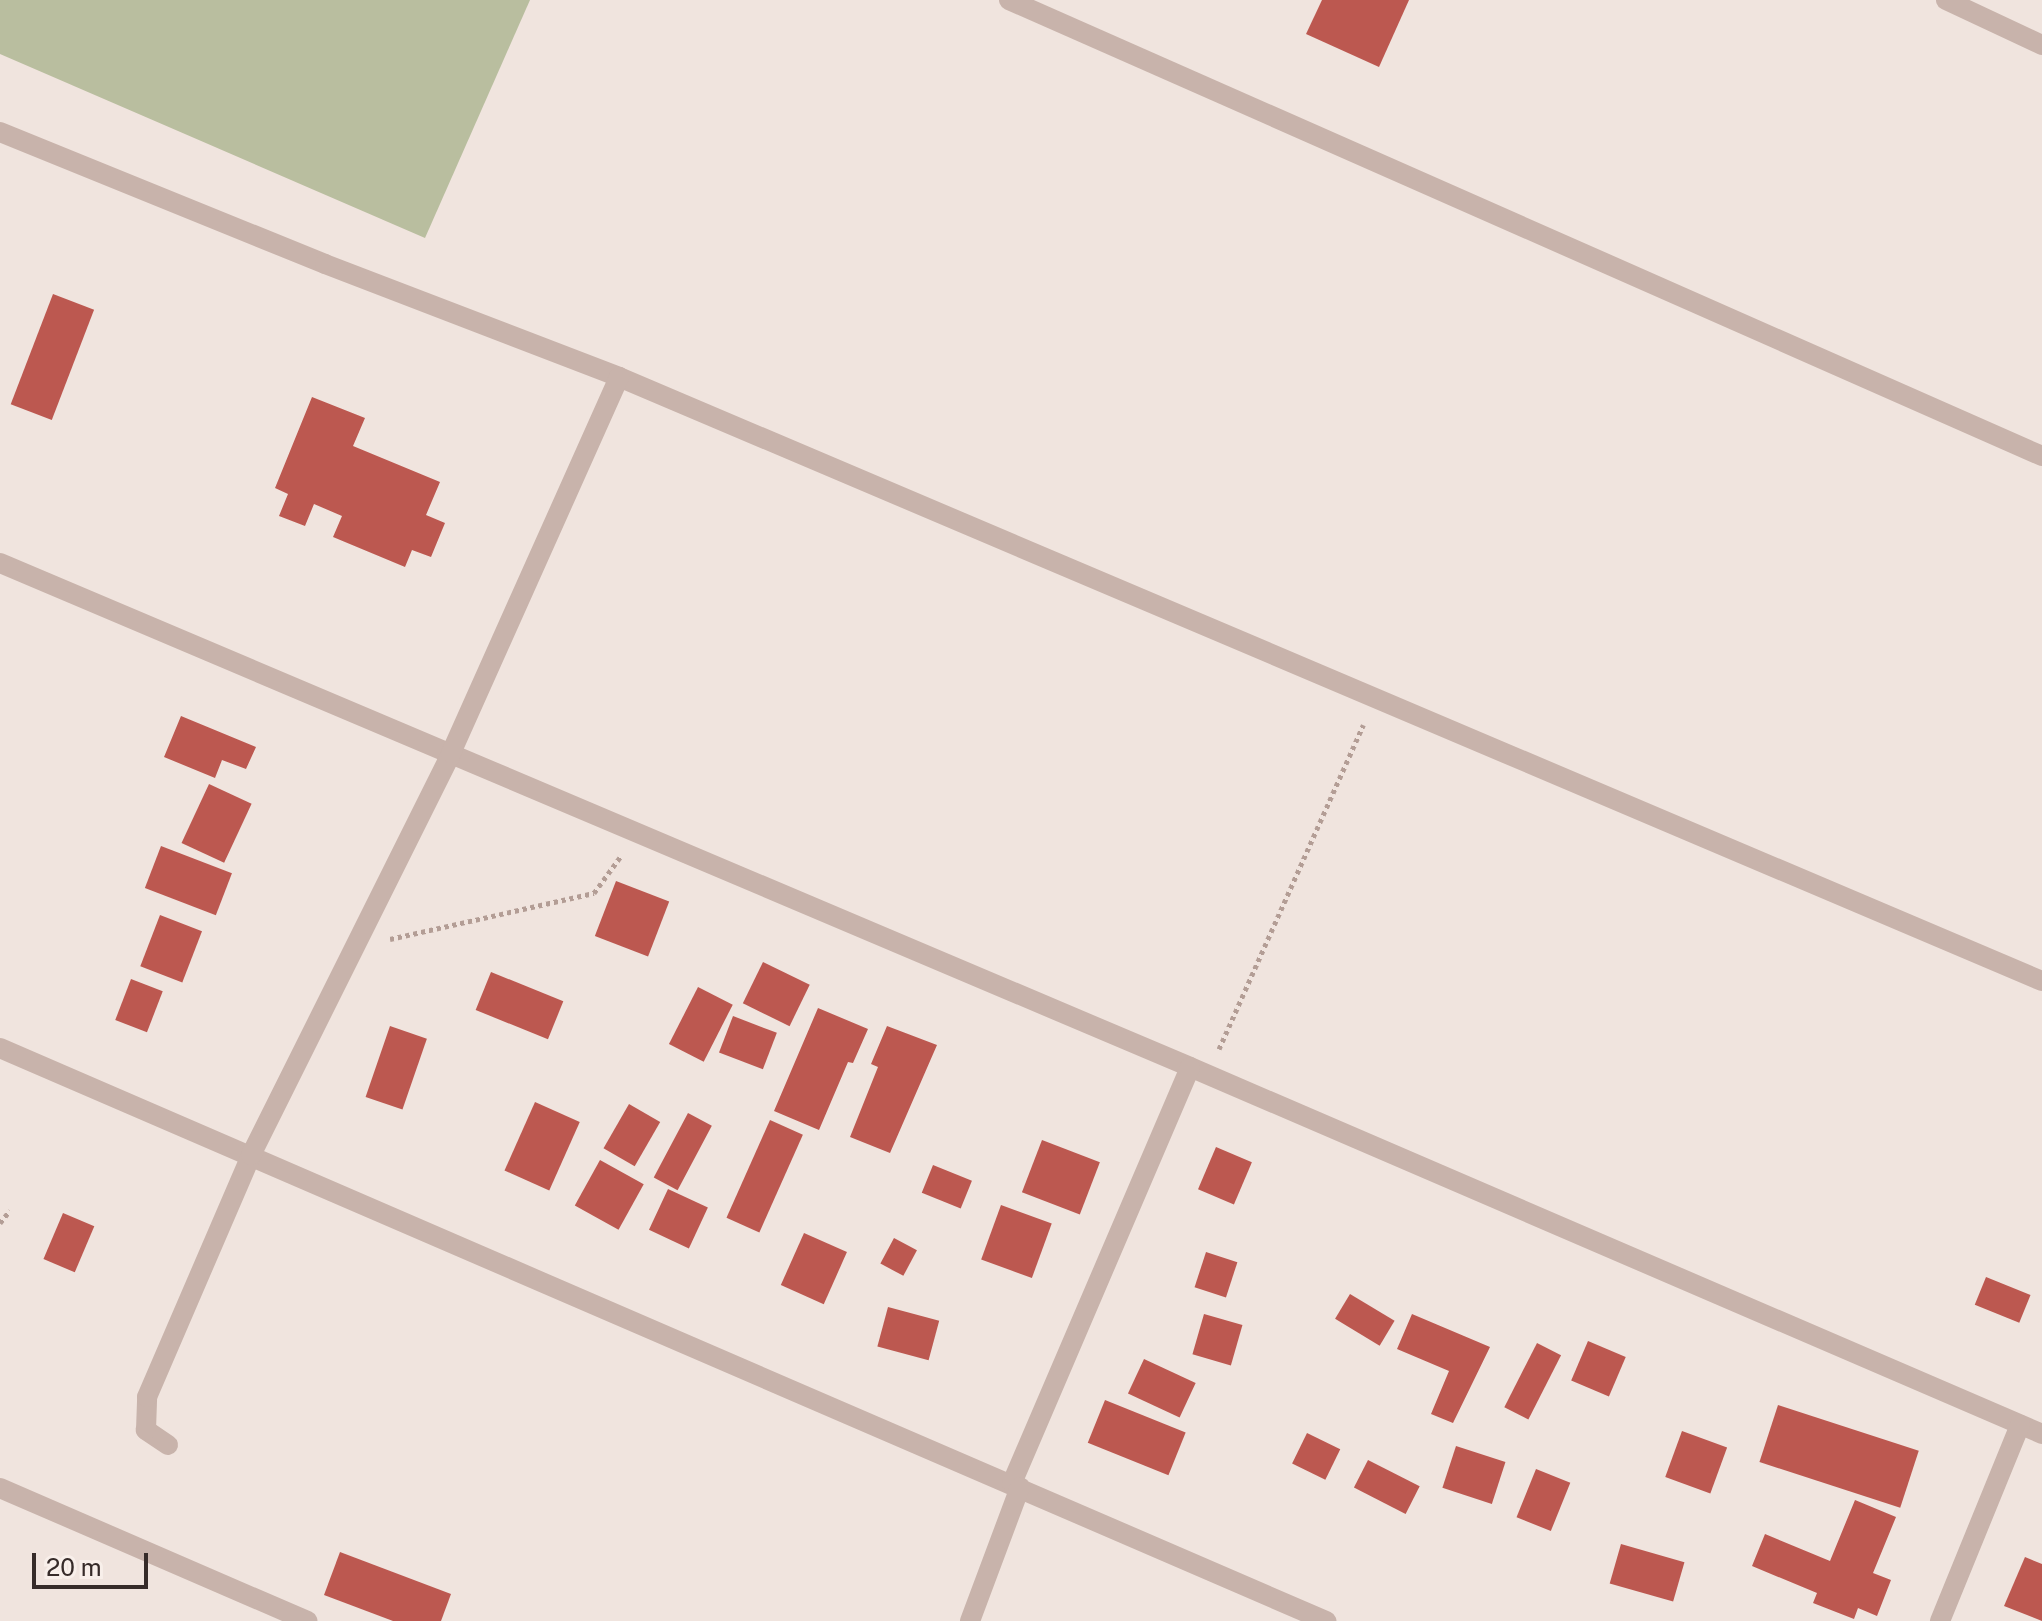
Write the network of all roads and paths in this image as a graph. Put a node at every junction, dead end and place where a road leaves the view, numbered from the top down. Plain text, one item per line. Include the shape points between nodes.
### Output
1 (1009, 0) edge
2 (1946, 0) edge
3 (2042, 45) edge
4 (0, 132) edge
5 (619, 377) junction
6 (2042, 456) edge
7 (0, 563) edge
8 (1374, 699) junction
9 (451, 753) junction
10 (638, 833) junction
11 (354, 948) junction
12 (2042, 981) edge
13 (0, 1048) edge
14 (1199, 1071) junction
15 (251, 1155) junction
16 (10, 1210) dead end
17 (0, 1223) edge
18 (2035, 1427) edge
19 (168, 1445) dead end
20 (1016, 1485) junction
21 (0, 1488) edge
22 (308, 1621) edge
23 (970, 1621) edge
24 (1326, 1621) edge
25 (1940, 1621) edge

1 - 6 street
2 - 3 street
4 - 5 street
5 - 8 street
5 - 9 street
7 - 9 street
8 - 12 street
8 - 14 path
9 - 10 street
9 - 11 street
10 - 11 path via 594,893
10 - 14 street
11 - 15 street
13 - 15 street
14 - 18 street
14 - 20 street
15 - 19 street via 147,1397 146,1430
15 - 20 street
16 - 17 path
18 - 25 street
20 - 23 street
20 - 24 street
21 - 22 street

